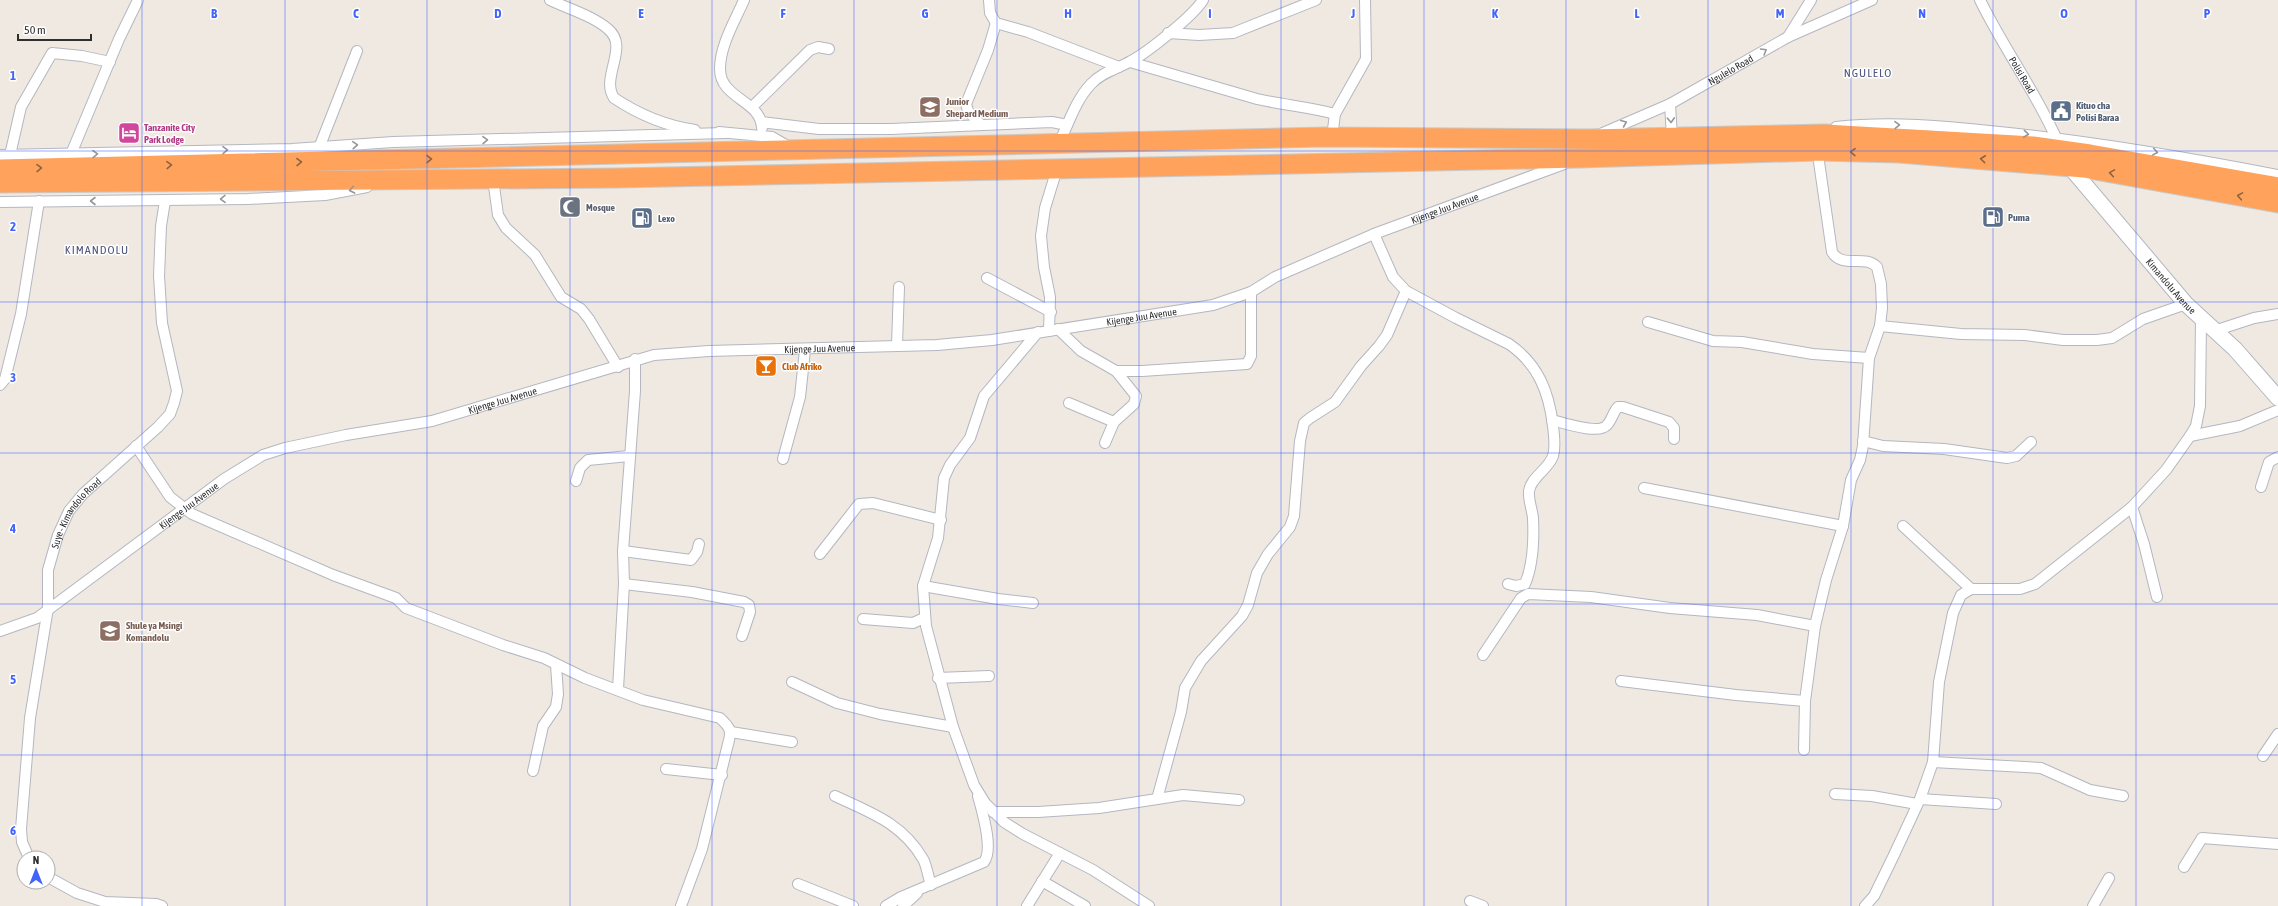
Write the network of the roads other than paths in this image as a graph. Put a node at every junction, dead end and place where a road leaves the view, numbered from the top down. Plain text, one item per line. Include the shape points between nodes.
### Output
1 (138, 0) edge
2 (550, 0) edge
3 (744, 0) edge
4 (989, 0) edge
5 (1203, 0) edge
6 (1316, 0) edge
7 (1365, 0) edge
8 (1811, 0) edge
9 (1872, 0) edge
10 (1980, 0) edge
11 (996, 23) junction
12 (1168, 33) junction
13 (1788, 37) junction
14 (829, 49) dead end
15 (357, 51) dead end
16 (110, 62) junction
17 (1130, 62) junction
18 (1119, 67) junction
19 (1670, 104) junction
20 (752, 107) junction
21 (1336, 114) junction
22 (762, 122) junction
23 (980, 124) junction
24 (1066, 125) junction
25 (725, 133) junction
26 (762, 135) junction
27 (1329, 137) junction
28 (1672, 137) junction
29 (1392, 138) junction
30 (1588, 139) junction
31 (1059, 143) junction
32 (2059, 144) junction
33 (319, 148) junction
34 (795, 150) junction
35 (71, 154) junction
36 (1580, 158) junction
37 (3, 160) edge
38 (1390, 162) junction
39 (1819, 162) dead end
40 (1323, 164) junction
41 (2070, 167) junction
42 (1057, 169) junction
43 (2278, 175) edge
44 (492, 179) junction
45 (404, 180) junction
46 (0, 183) edge
47 (2278, 187) edge
48 (39, 201) junction
49 (165, 201) junction
50 (0, 202) edge
51 (2278, 203) edge
52 (1374, 234) junction
53 (986, 278) dead end
54 (899, 287) dead end
55 (1406, 291) junction
56 (1251, 292) junction
57 (2186, 304) junction
58 (1050, 312) junction
59 (2278, 314) edge
60 (2201, 320) junction
61 (1648, 322) dead end
62 (1880, 326) junction
63 (1054, 330) junction
64 (2214, 331) junction
65 (1038, 332) junction
66 (897, 345) junction
67 (805, 350) junction
68 (1869, 358) junction
69 (635, 359) junction
70 (618, 367) junction
71 (1116, 371) junction
72 (0, 385) edge
73 (2278, 398) edge
74 (1069, 403) dead end
75 (2278, 410) edge
76 (1552, 420) junction
77 (1114, 422) junction
78 (2190, 436) junction
79 (1674, 439) dead end
80 (1863, 441) junction
81 (2031, 442) dead end
82 (1105, 443) dead end
83 (136, 446) junction
84 (629, 456) junction
85 (2278, 457) edge
86 (783, 459) dead end
87 (576, 481) dead end
88 (2261, 487) dead end
89 (1644, 488) dead end
90 (2132, 507) junction
91 (183, 508) junction
92 (941, 520) junction
93 (1842, 526) junction
94 (1903, 526) dead end
95 (699, 544) dead end
96 (623, 551) junction
97 (820, 554) dead end
98 (624, 584) junction
99 (1508, 584) dead end
100 (923, 586) junction
101 (1971, 589) junction
102 (2157, 597) dead end
103 (1033, 602) dead end
104 (48, 608) junction
105 (924, 618) junction
106 (863, 619) dead end
107 (1815, 626) junction
108 (0, 631) edge
109 (742, 636) dead end
110 (1483, 654) dead end
111 (556, 665) junction
112 (989, 676) dead end
113 (938, 678) junction
114 (792, 682) dead end
115 (1621, 682) dead end
116 (618, 689) junction
117 (1805, 701) junction
118 (953, 727) junction
119 (731, 732) junction
120 (2278, 734) edge
121 (792, 742) dead end
122 (1804, 750) dead end
123 (2263, 756) dead end
124 (1933, 762) junction
125 (666, 769) dead end
126 (532, 771) dead end
127 (722, 775) junction
128 (974, 784) junction
129 (1834, 794) dead end
130 (835, 796) dead end
131 (2123, 796) dead end
132 (1157, 799) junction
133 (1239, 800) dead end
134 (1919, 801) junction
135 (1996, 804) dead end
136 (993, 812) junction
137 (2278, 844) edge
138 (26, 850) edge
139 (1060, 853) junction
140 (2184, 867) dead end
141 (2109, 878) dead end
142 (56, 881) edge
143 (1042, 881) junction
144 (798, 884) dead end
145 (927, 887) junction
146 (1470, 901) dead end
147 (1867, 905) edge
148 (162, 906) edge
149 (681, 906) edge
150 (853, 906) edge
151 (886, 906) edge
152 (904, 906) edge
153 (1027, 906) edge
154 (1085, 906) edge
155 (1149, 906) edge
156 (1483, 906) edge
157 (2093, 906) edge

1 - 16 street
2 - 25 street via 600,23 613,34 616,48 609,84 614,98 670,125
3 - 20 street via 724,45 720,69 721,77 729,91
4 - 11 street via 990,13
5 - 12 street via 1190,16
6 - 12 street via 1233,33
7 - 21 street via 1366,59
8 - 13 street
9 - 13 street, Ngulelo Road
10 - 32 street, Polisi Road via 2041,106
11 - 18 street via 1028,32
11 - 23 street via 966,104 968,112
12 - 17 street
19 -> 13 street, Ngulelo Road
14 - 20 street via 818,47 810,50
15 - 33 street
16 - 35 street
16 - 37 street via 75,55 52,54 21,107
17 - 18 street
17 - 21 street via 1270,102 1301,105
18 - 24 street via 1103,74 1091,84
19 -> 28 street
30 -> 19 street, Ngulelo Road
20 - 22 street
21 - 27 street
22 - 23 street via 843,129
22 - 26 street
23 - 24 street via 1056,122
24 - 31 street
25 - 26 street
33 -> 25 street via 393,142
26 - 34 street via 777,139
27 - 29 highway
27 - 31 highway
27 - 40 highway
28 - 30 highway
28 -> 32 highway via 1825,134
29 - 30 highway
29 - 38 highway
31 - 34 highway
32 -> 43 street via 2150,151
32 - 47 highway
35 -> 33 street
37 -> 34 highway
35 - 37 street
36 - 38 highway
41 -> 36 highway via 1898,153 1818,151
36 - 52 street, Kijenge Juu Avenue
38 - 40 highway
39 - 62 street via 1832,252 1840,259 1867,262 1877,267 1882,291
40 - 42 highway
51 -> 41 highway
41 - 57 street, Kimandolu Avenue
42 - 44 highway
42 - 58 street via 1045,208 1041,236
44 - 45 highway
44 - 70 street via 498,214 506,228 535,255 561,297 581,309
45 - 46 highway
45 -> 49 street via 324,195
49 -> 48 street
48 - 50 street
48 - 72 street via 21,314 5,379
49 - 83 street, Suye - Kimandolo Road via 159,252 160,303 165,340 177,391 170,414
52 - 55 street via 1393,277
52 - 56 street, Kijenge Juu Avenue via 1288,271
53 - 58 street
54 - 66 street
55 - 76 street via 1521,352 1545,387
55 - 132 street via 1387,335 1379,346 1361,366 1336,402 1304,424 1300,441 1294,516 1290,527 1268,554 1257,573 1248,605 1242,616 1201,661 1185,688
56 - 63 street, Kijenge Juu Avenue via 1200,308
56 - 71 street via 1251,356 1248,364
57 - 60 street, Kimandolu Avenue
57 - 62 street via 2143,319 2112,338 2097,340 1961,334
58 - 63 street
59 - 64 street via 2254,318
60 - 64 street, Kimandolu Avenue
60 - 78 street via 2200,406 2196,426
61 - 68 street via 1712,341 1742,342 1813,354
62 - 68 street
63 - 65 street, Kijenge Juu Avenue
63 - 71 street
64 - 73 street, Kimandolu Avenue via 2235,349
65 - 66 street, Kijenge Juu Avenue via 937,345
65 - 92 street via 984,396 970,438 950,465 944,478
66 - 67 street, Kijenge Juu Avenue
67 - 69 street, Kijenge Juu Avenue via 676,352
67 - 86 street via 800,397
68 - 80 street
69 - 70 street, Kijenge Juu Avenue
69 - 84 street
70 - 91 street, Kijenge Juu Avenue via 432,421 346,435 263,455
71 - 77 street via 1136,396 1136,400
74 - 77 street
75 - 78 street via 2240,426
76 - 79 street via 1602,429 1607,426 1615,409 1623,407 1669,422 1674,428
76 - 99 street via 1555,446 1553,457 1530,485 1533,518 1530,572 1525,584
77 - 82 street
78 - 90 street via 2166,470
80 - 81 street via 1883,446 1944,449 2007,458 2016,456
80 - 93 street via 1860,460 1851,480
83 - 91 street via 170,497
83 - 104 street, Suye - Kimandolo Road via 69,511 58,535 48,570
84 - 87 street via 588,460 580,468
84 - 96 street
85 - 88 street via 2269,462
89 - 93 street
90 - 101 street via 2035,584 2020,589
90 - 102 street
91 - 104 street, Kijenge Juu Avenue
91 - 111 street via 333,575 396,598 406,608 544,658
92 - 97 street via 873,503 859,504
92 - 100 street
93 - 107 street
94 - 101 street
95 - 96 street via 691,560
96 - 98 street
98 - 109 street via 692,592 744,602 749,605 750,612
98 - 116 street
100 - 103 street via 998,599
100 - 105 street
101 - 124 street via 1961,595 1953,613 1939,682
104 - 108 street, Kijenge Juu Avenue via 37,618
104 - 138 street, Suye - Kimandolo Road via 30,718 21,829
105 - 106 street via 913,623
105 - 113 street
107 - 110 street via 1757,615 1670,608 1591,597 1528,594 1521,598
107 - 117 street
111 - 116 street
111 - 126 street via 556,707 544,726
112 - 113 street
113 - 118 street
114 - 118 street via 837,703 880,714
115 - 117 street via 1736,696
116 - 119 street via 643,700 720,718
117 - 122 street
118 - 128 street
119 - 121 street
119 - 127 street
120 - 123 street
124 - 131 street via 2041,768 2090,790
124 - 134 street
125 - 127 street
127 - 149 street via 702,849
128 - 136 street
128 - 145 street via 985,821 988,853 986,860
129 - 134 street
130 - 145 street via 888,821 903,832 924,861
132 - 133 street via 1183,795
132 - 136 street via 1127,805 1070,810
134 - 135 street
134 - 147 street via 1874,896
136 - 139 street via 1023,834
137 - 140 street via 2202,838
139 - 143 street
139 - 155 street via 1093,870
141 - 157 street
142 - 148 street via 77,893 105,902
143 - 153 street
143 - 154 street
144 - 150 street
145 - 151 street
145 - 152 street
146 - 156 street

